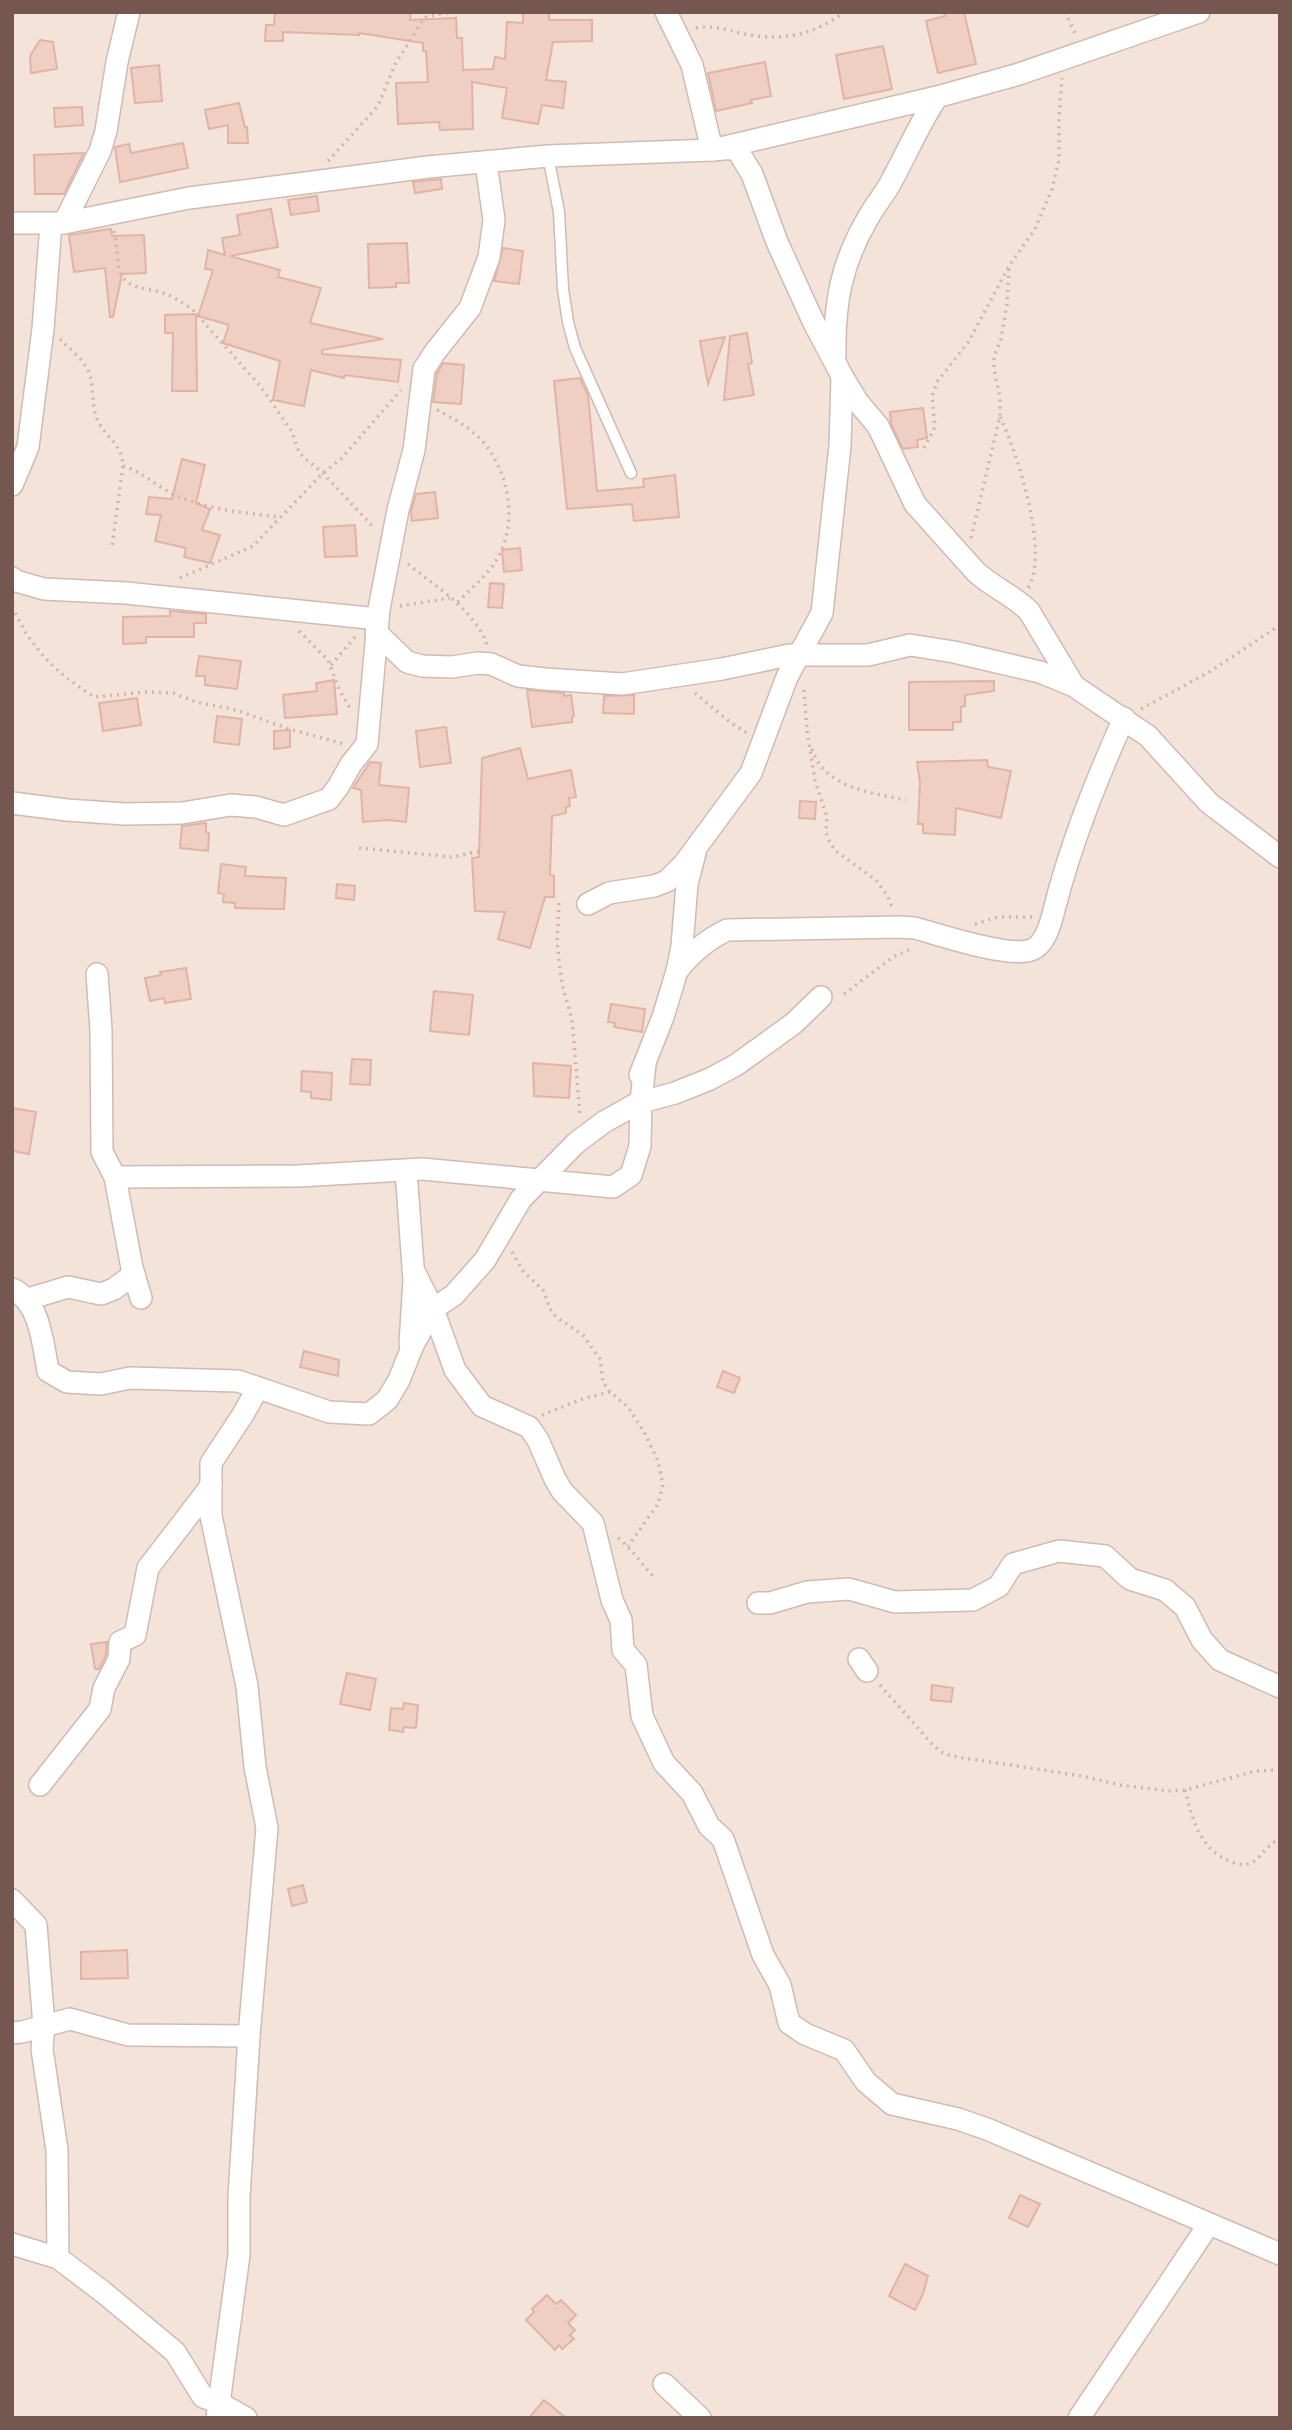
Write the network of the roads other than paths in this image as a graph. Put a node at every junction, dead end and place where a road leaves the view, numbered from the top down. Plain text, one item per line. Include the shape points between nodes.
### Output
1 (129, 12) edge
2 (666, 12) edge
3 (1199, 12) edge
4 (937, 97) junction
5 (712, 150) junction
6 (548, 156) junction
7 (486, 163) junction
8 (12, 223) edge
9 (57, 224) junction
10 (838, 369) junction
11 (631, 473) dead end
12 (12, 485) edge
13 (12, 578) edge
14 (372, 624) junction
15 (801, 655) junction
16 (1074, 686) junction
17 (1124, 718) junction
18 (12, 803) edge
19 (697, 847) junction
20 (1280, 858) edge
21 (588, 904) dead end
22 (677, 971) junction
23 (97, 974) dead end
24 (821, 997) dead end
25 (632, 1107) junction
26 (405, 1171) junction
27 (115, 1177) junction
28 (541, 1178) junction
29 (413, 1269) junction
30 (134, 1274) junction
31 (20, 1294) edge
32 (141, 1298) dead end
33 (433, 1309) junction
34 (409, 1353) junction
35 (258, 1388) junction
36 (211, 1486) junction
37 (758, 1603) dead end
38 (1280, 1687) edge
39 (40, 1785) dead end
40 (12, 1900) edge
41 (44, 2026) junction
42 (12, 2033) edge
43 (249, 2036) junction
44 (1209, 2224) junction
45 (12, 2244) edge
46 (1280, 2255) edge
47 (58, 2258) junction
48 (664, 2384) dead end
49 (218, 2410) edge
50 (246, 2418) edge
51 (700, 2418) edge
52 (1079, 2418) edge

1 - 9 street via 100,151
2 - 5 street via 692,65
3 - 4 street
4 - 5 street
4 - 10 street via 843,270 837,300
5 - 6 street
5 - 10 street via 736,148 744,158 776,242
6 - 7 street
6 - 11 lane via 559,212 563,289 575,348
7 - 9 street via 189,198
7 - 14 street via 494,220 489,257 470,308 424,369 414,450
8 - 9 street
9 - 12 street via 28,447
10 - 15 street via 841,446 822,613
10 - 16 street via 878,426 915,504 986,582 1029,611
13 - 14 street via 44,589 279,608
14 - 15 street via 407,662 422,666 491,664 518,676 622,684
14 - 18 street via 367,744 328,799 284,815 231,805 182,813 125,814
15 - 16 street via 868,655 910,645 1029,670
15 - 19 street via 787,677 751,773
16 - 17 street
17 - 20 street via 1148,736 1209,803
17 - 22 street via 1087,804 1046,935 1033,950 1016,953 915,928 727,930 691,954
19 - 21 street via 667,881 609,893
19 - 22 street via 687,884
22 - 25 street
23 - 27 street via 103,1152
24 - 25 street via 793,1024 736,1065
25 - 28 street via 582,1138
25 - 28 street via 640,1146 631,1175 613,1187
26 - 27 street
26 - 28 street
26 - 29 street
27 - 30 street
28 - 33 street via 521,1199 485,1259 454,1295
29 - 33 street
29 - 34 street
30 - 31 street via 101,1294 68,1287
30 - 32 street
31 - 35 street via 40,1328 48,1371 66,1382 102,1384 130,1378 238,1381
33 - 34 street
33 - 44 street via 456,1370 482,1406 529,1427 562,1491 593,1522 621,1620 622,1650 636,1665 642,1716 664,1763 692,1793 709,1826 723,1839 763,1955 780,1985 789,2023 844,2050 866,2082 892,2104 987,2129
34 - 35 street via 387,1400 369,1414 329,1412
35 - 36 street via 211,1462
36 - 39 street via 148,1568 135,1635 120,1642 120,1659 104,1688 100,1709
36 - 43 street via 211,1516 247,1686 267,1828
37 - 38 street via 849,1589 895,1602 973,1600 999,1586 1013,1564 1059,1552 1105,1556 1130,1579 1165,1590 1185,1607 1202,1640 1220,1660
40 - 41 street via 36,1925
41 - 42 street
41 - 43 street via 70,2019 128,2035
41 - 47 street via 57,2150
43 - 49 street via 239,2255
44 - 46 street
44 - 52 street
45 - 47 street
47 - 49 street via 175,2352 203,2397
48 - 51 street
49 - 50 street

